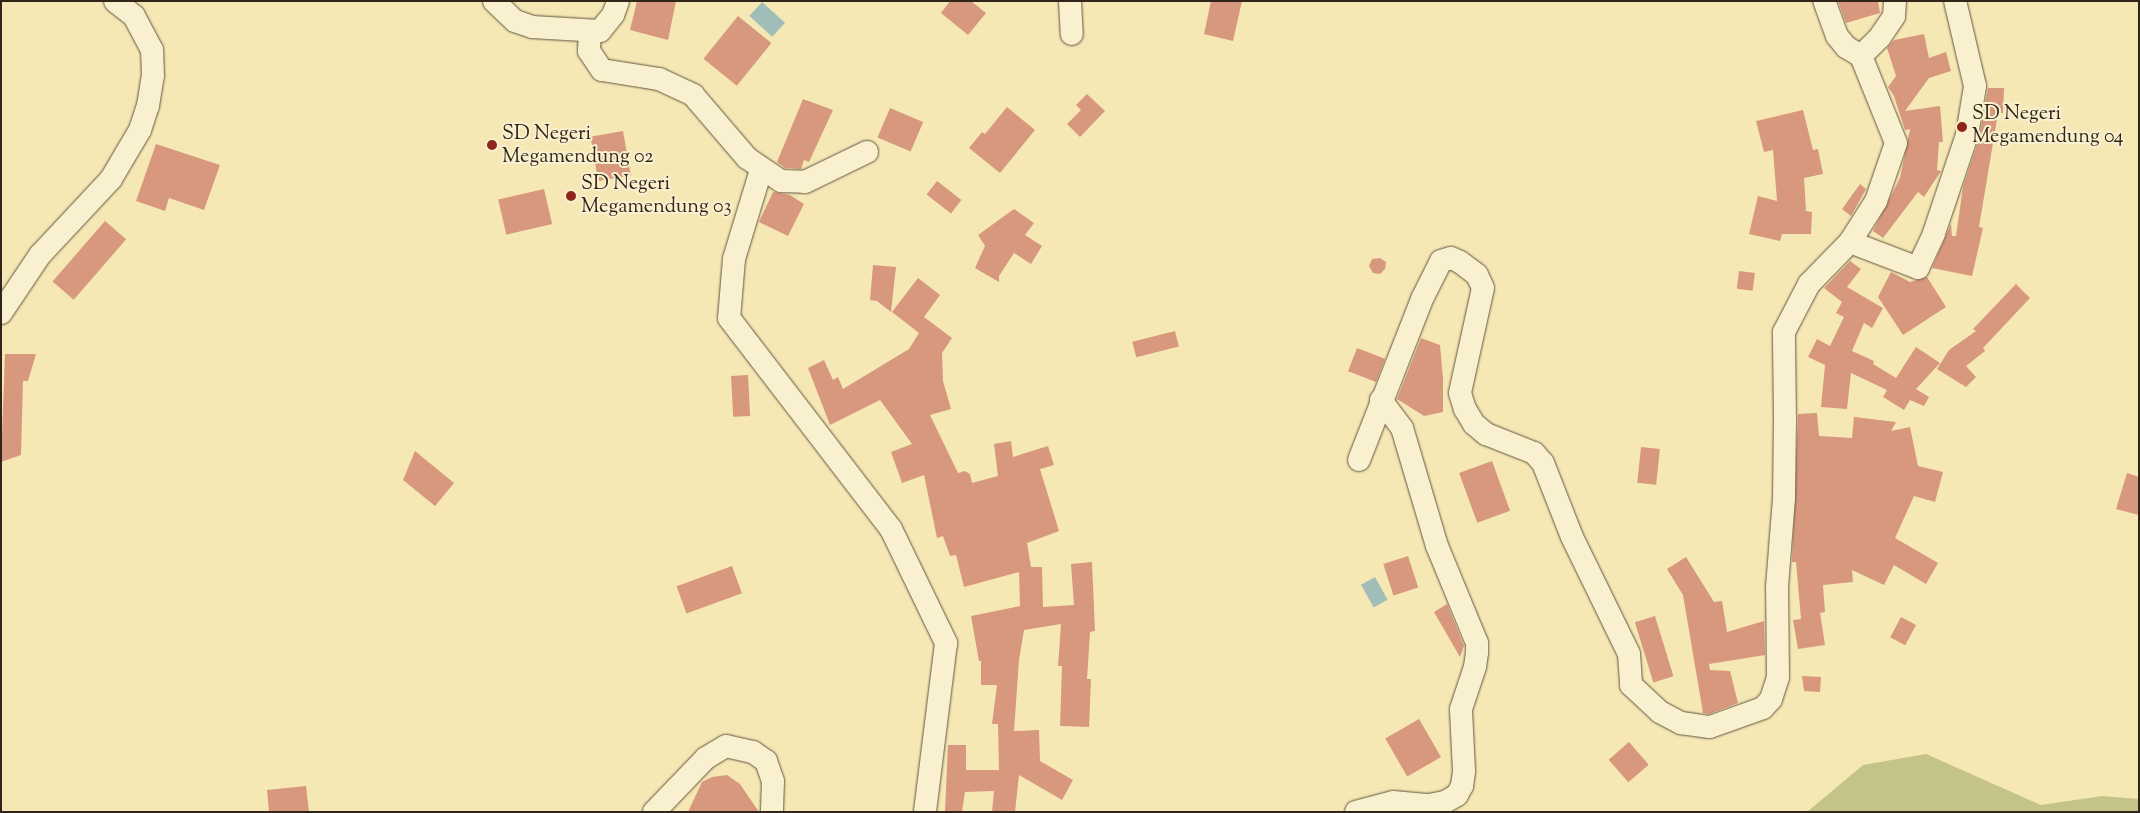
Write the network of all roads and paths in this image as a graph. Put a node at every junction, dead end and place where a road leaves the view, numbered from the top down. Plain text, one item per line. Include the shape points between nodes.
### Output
1 (115, 1) edge
2 (494, 1) edge
3 (618, 1) edge
4 (1070, 1) edge
5 (1824, 1) edge
6 (1895, 1) edge
7 (1955, 1) edge
8 (590, 31) junction
9 (1072, 34) dead end
10 (1861, 56) junction
11 (867, 152) dead end
12 (761, 170) junction
13 (1850, 242) junction
14 (1, 313) edge
15 (1382, 400) junction
16 (1359, 460) dead end
17 (654, 812) edge
18 (772, 812) edge
19 (925, 812) edge
20 (1356, 812) edge

1 - 14 street via 134,16 152,50 153,76 140,130 111,179 40,255
2 - 8 street via 515,21 532,27
3 - 8 street via 613,15 600,31
4 - 9 street
5 - 10 street via 1837,36 1846,47
6 - 10 street via 1894,16 1880,37
7 - 13 street via 1975,86 1967,135 1934,233 1918,268
8 - 12 street via 589,51 602,70 659,79 693,95
10 - 13 street via 1896,143 1886,180
11 - 12 street via 805,182 780,181
12 - 19 street via 734,259 729,318 761,365 891,529 946,643
13 - 15 street via 1809,284 1784,332 1785,430 1777,587 1778,677 1771,699 1753,714 1710,727 1681,723 1660,712 1631,685 1628,654 1572,537 1543,463 1534,453 1486,434 1474,424 1465,409 1460,393 1483,288 1477,275 1460,262 1451,258 1441,261
15 - 16 street
15 - 20 street via 1402,428 1434,537 1477,643 1477,652 1476,667 1461,709 1464,771 1457,794 1446,802 1429,805 1393,802
17 - 18 street via 706,758 726,746 752,752 766,761 773,781

